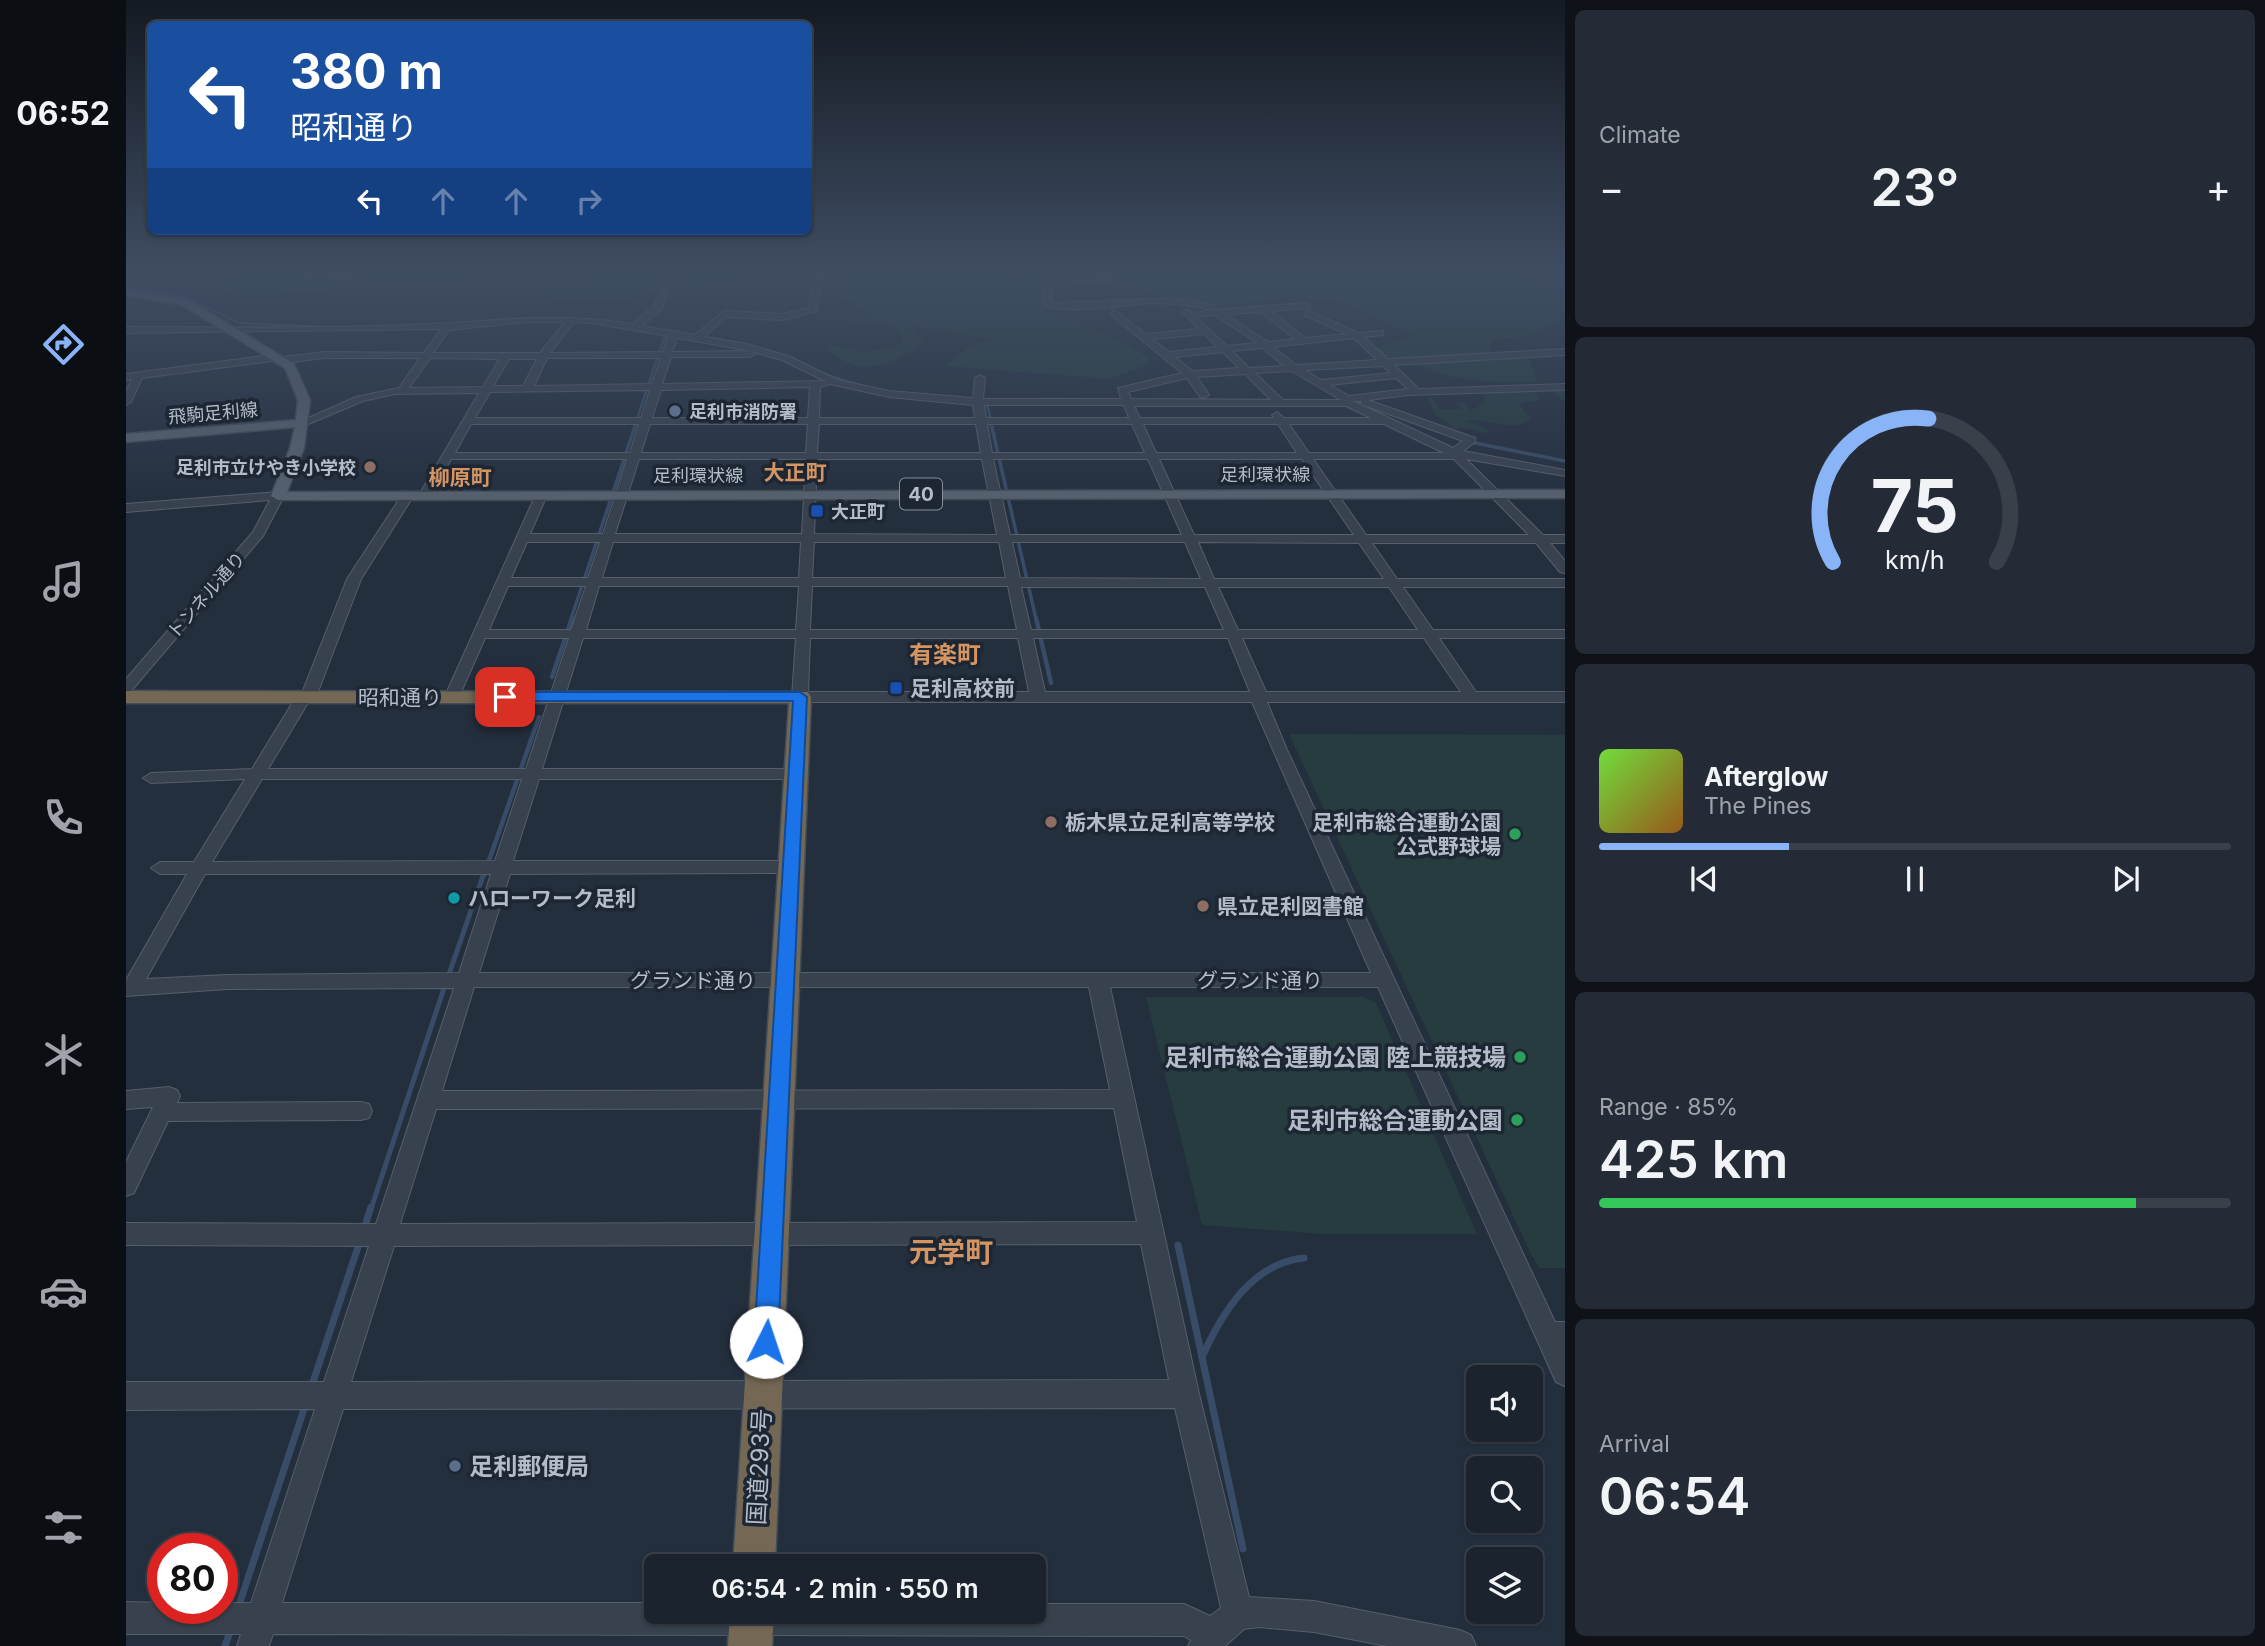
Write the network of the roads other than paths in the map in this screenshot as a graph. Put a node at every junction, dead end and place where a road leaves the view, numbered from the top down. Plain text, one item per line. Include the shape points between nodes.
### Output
1 (269, 352) edge
2 (429, 352) edge
3 (764, 352) edge
4 (1164, 352) edge
5 (1198, 352) edge
6 (1228, 352) edge
7 (1274, 352) edge
8 (1373, 352) edge
9 (1565, 352) edge
10 (544, 354) junction
11 (667, 354) junction
12 (774, 354) junction
13 (1168, 355) junction
14 (426, 356) junction
15 (498, 356) junction
16 (281, 359) junction
17 (1382, 360) junction
18 (1292, 366) junction
19 (1246, 370) junction
20 (1190, 374) junction
21 (1398, 375) junction
22 (138, 376) junction
23 (126, 377) edge
24 (980, 378) dead end
25 (835, 382) junction
26 (1157, 382) junction
27 (1319, 383) junction
28 (815, 386) junction
29 (656, 387) junction
30 (1565, 387) edge
31 (527, 389) junction
32 (487, 390) junction
33 (402, 391) junction
34 (1417, 391) junction
35 (1204, 395) dead end
36 (304, 400) junction
37 (1126, 400) junction
38 (1166, 400) junction
39 (355, 401) junction
40 (1347, 401) junction
41 (126, 402) edge
42 (978, 402) junction
43 (1278, 402) junction
44 (468, 421) junction
45 (646, 421) junction
46 (981, 421) junction
47 (1282, 421) junction
48 (1385, 421) junction
49 (814, 422) junction
50 (1135, 422) junction
51 (302, 423) junction
52 (1425, 424) junction
53 (1402, 430) junction
54 (126, 438) edge
55 (1456, 454) junction
56 (448, 456) junction
57 (634, 456) junction
58 (813, 456) junction
59 (987, 456) junction
60 (1152, 456) junction
61 (1307, 456) junction
62 (1565, 472) edge
63 (1333, 493) junction
64 (996, 494) junction
65 (1169, 494) junction
66 (1495, 494) junction
67 (1565, 494) edge
68 (408, 495) junction
69 (425, 495) junction
70 (541, 495) junction
71 (621, 495) junction
72 (810, 495) junction
73 (278, 496) junction
74 (126, 509) edge
75 (522, 538) junction
76 (607, 538) junction
77 (1007, 538) junction
78 (1189, 538) junction
79 (1365, 538) junction
80 (809, 539) junction
81 (1540, 539) junction
82 (1565, 539) edge
83 (1565, 569) edge
84 (503, 582) junction
85 (593, 582) junction
86 (807, 583) junction
87 (1016, 583) junction
88 (1209, 583) junction
89 (1393, 583) junction
90 (1565, 583) edge
91 (577, 633) junction
92 (804, 633) junction
93 (1233, 633) junction
94 (480, 634) junction
95 (1026, 634) junction
96 (1428, 634) junction
97 (1565, 634) edge
98 (126, 688) edge
99 (453, 696) junction
100 (126, 697) edge
101 (306, 697) junction
102 (557, 697) junction
103 (800, 697) junction
104 (1038, 697) junction
105 (1258, 697) junction
106 (1472, 697) junction
107 (1565, 697) edge
108 (255, 774) junction
109 (533, 774) junction
110 (794, 774) junction
111 (151, 778) dead end
112 (160, 867) dead end
113 (200, 867) junction
114 (503, 867) junction
115 (790, 867) junction
116 (466, 980) junction
117 (785, 980) junction
118 (1386, 980) junction
119 (1098, 981) junction
120 (129, 988) edge
121 (1123, 1099) junction
122 (126, 1100) edge
123 (428, 1100) junction
124 (778, 1100) junction
125 (361, 1111) dead end
126 (161, 1112) junction
127 (126, 1186) edge
128 (1152, 1233) junction
129 (126, 1234) edge
130 (385, 1234) junction
131 (773, 1236) junction
132 (1556, 1335) edge
133 (1565, 1373) edge
134 (1185, 1394) junction
135 (331, 1395) junction
136 (762, 1395) junction
137 (126, 1396) edge
138 (755, 1554) edge
139 (1238, 1615) junction
140 (126, 1618) edge
141 (751, 1625) edge
142 (258, 1632) edge
143 (1208, 1641) edge
144 (1460, 1646) edge

1 - 16 main road
2 - 14 street
3 - 12 street
4 - 13 street
5 - 13 street
6 - 19 street
7 - 18 street
8 - 17 street
9 - 17 street
10 - 11 street
10 - 15 street
10 - 31 street
11 - 12 street
11 - 29 street
12 - 25 street
13 - 20 street
14 - 15 street
14 - 16 street
14 - 33 street
15 - 32 street via 504,359
16 - 22 street
16 - 36 main road via 295,374
17 - 18 street
17 - 21 street
18 - 19 street
18 - 27 street
19 - 20 street
19 - 43 street
20 - 26 street
20 - 35 street
21 - 27 street
21 - 34 street
22 - 23 street
22 - 41 street
24 - 42 street
25 - 28 street
25 - 42 street via 889,394
26 - 37 street via 1122,390
26 - 38 street
27 - 40 street
28 - 29 street
28 - 49 street
29 - 31 street
29 - 45 street
30 - 34 street
31 - 32 street
32 - 33 street
32 - 44 street
33 - 39 street
34 - 40 street
36 - 39 street via 322,405
36 - 51 main road
37 - 38 street
37 - 42 street
37 - 50 street
38 - 43 street
39 - 51 street
40 - 43 street
40 - 48 street
40 - 52 street
42 - 46 street
43 - 47 street
44 - 45 street
44 - 56 street
45 - 49 street
45 - 57 street
46 - 49 street
46 - 50 street
46 - 59 street
47 - 48 street
47 - 50 street
47 - 61 street
48 - 53 street
49 - 58 street
50 - 60 street
51 - 54 main road, 飛駒足利線
51 - 73 main road
52 - 53 street
52 - 55 street via 1471,440
53 - 55 street
55 - 61 street
55 - 62 street
55 - 66 street
56 - 57 street
56 - 69 street
57 - 58 street
57 - 71 street
58 - 59 street
58 - 72 street
59 - 60 street
59 - 64 street
60 - 61 street
60 - 65 street
61 - 63 street
63 - 65 main road, 足利環状線 / 40
63 - 66 main road, 足利環状線 / 40
63 - 79 street
64 - 65 main road, 足利環状線 / 40
64 - 72 main road, 足利環状線 / 40
64 - 77 street
65 - 78 street
66 - 67 main road, 足利環状線 / 40
66 - 81 street
68 - 69 main road, 足利環状線 / 40
68 - 73 main road, 足利環状線 / 40
68 - 101 street via 354,579
69 - 70 main road, 足利環状線 / 40
70 - 71 main road, 足利環状線 / 40
70 - 75 street
71 - 72 main road, 足利環状線 / 40
71 - 76 street
72 - 80 street
73 - 74 street
73 - 98 street, トンネル通り via 259,533
75 - 76 street
75 - 84 street
76 - 80 street
76 - 85 street
77 - 78 street
77 - 80 street
77 - 87 street
78 - 79 street
78 - 88 street
79 - 81 street
79 - 89 street
80 - 86 street
81 - 82 street
81 - 83 street
84 - 85 street
84 - 94 street
85 - 86 street
85 - 91 street
86 - 87 street
86 - 92 street
87 - 88 street
87 - 95 street
88 - 89 street
88 - 93 street
89 - 90 street
89 - 96 street
91 - 92 street
91 - 94 street
91 - 102 street
92 - 95 street
92 - 103 street
93 - 95 street
93 - 96 street
93 - 105 street via 1258,687
94 - 99 street
95 - 104 street
96 - 97 street
96 - 106 street
99 - 101 highway, 昭和通り
99 - 102 highway, 昭和通り
100 - 101 highway, 昭和通り
101 - 108 street
102 - 103 highway, 昭和通り
102 - 109 street
103 - 104 street
103 - 110 highway, 国道293号
104 - 105 street
105 - 106 street
105 - 118 street
106 - 107 street
108 - 109 street
108 - 111 street
108 - 113 street
109 - 110 street
109 - 114 street
110 - 115 highway, 国道293号
112 - 113 street
113 - 114 street
113 - 120 street
114 - 115 street
114 - 116 street
115 - 117 highway, 国道293号
116 - 117 street, グランド通り
116 - 120 street, グランド通り via 227,982
116 - 123 street
117 - 119 street, グランド通り
117 - 124 highway, 国道293号
118 - 119 street, グランド通り
118 - 132 street
119 - 121 street
121 - 124 street
121 - 128 street
122 - 126 street via 169,1096
123 - 124 street
123 - 130 street
124 - 131 highway, 国道293号
125 - 126 street
126 - 127 street
128 - 131 street
128 - 134 street
129 - 130 street
130 - 131 street
130 - 135 street
131 - 136 highway, 国道293号
132 - 133 street
134 - 136 street
134 - 139 street
135 - 136 street
135 - 137 street
135 - 142 street
136 - 138 highway, 国道293号
139 - 143 street
139 - 144 street via 1297,1615
140 - 142 street
141 - 142 street
141 - 143 street via 1184,1620 1197,1625

